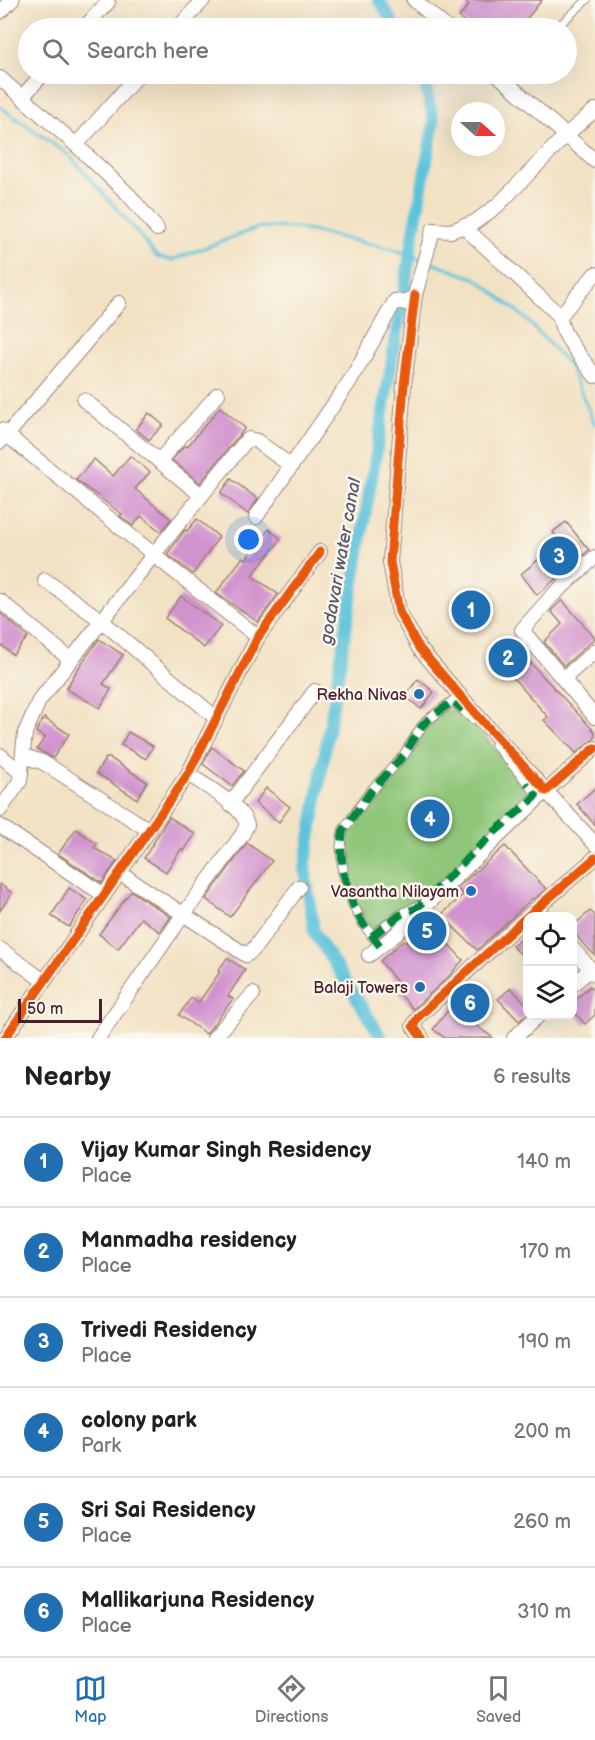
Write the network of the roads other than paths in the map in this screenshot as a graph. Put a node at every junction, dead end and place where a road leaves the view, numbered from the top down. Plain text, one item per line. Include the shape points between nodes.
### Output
1 (12, 0) edge
2 (203, 0) edge
3 (414, 0) edge
4 (586, 0) edge
5 (108, 2) dead end
6 (0, 12) edge
7 (93, 18) edge
8 (187, 18) edge
9 (435, 18) edge
10 (567, 18) edge
11 (0, 78) edge
12 (34, 84) edge
13 (130, 84) edge
14 (512, 84) edge
15 (22, 97) junction
16 (595, 110) edge
17 (566, 135) junction
18 (76, 145) junction
19 (595, 161) edge
20 (463, 226) junction
21 (158, 229) dead end
22 (595, 274) edge
23 (406, 300) junction
24 (119, 303) dead end
25 (560, 316) junction
26 (595, 376) edge
27 (218, 394) dead end
28 (84, 400) dead end
29 (2, 435) edge
30 (159, 461) junction
31 (291, 466) junction
32 (201, 495) junction
33 (256, 517) dead end
34 (320, 552) dead end
35 (154, 554) junction
36 (595, 557) edge
37 (45, 580) dead end
38 (0, 601) edge
39 (102, 621) junction
40 (258, 637) junction
41 (595, 651) edge
42 (71, 660) junction
43 (563, 679) junction
44 (315, 691) dead end
45 (595, 717) edge
46 (216, 718) junction
47 (595, 748) edge
48 (0, 755) edge
49 (23, 756) junction
50 (21, 773) junction
51 (189, 774) junction
52 (546, 791) junction
53 (231, 804) junction
54 (0, 810) edge
55 (0, 826) edge
56 (150, 830) junction
57 (595, 844) edge
58 (595, 858) edge
59 (120, 873) junction
60 (299, 886) dead end
61 (104, 896) junction
62 (541, 912) edge
63 (183, 915) junction
64 (523, 927) edge
65 (374, 946) junction
66 (0, 949) edge
67 (577, 953) edge
68 (593, 971) edge
69 (44, 981) junction
70 (577, 982) edge
71 (253, 994) dead end
72 (534, 1020) edge
73 (5, 1038) edge
74 (98, 1038) edge
75 (214, 1038) edge
76 (422, 1038) edge
77 (514, 1038) edge

1 - 6 street
2 - 8 street
3 - 9 street
4 - 10 lane
5 - 7 street
11 - 15 street
12 - 15 street
13 - 18 street
14 - 17 street
15 - 18 street
16 - 17 street
17 - 19 street
17 - 20 street via 498,205
18 - 21 street
20 - 23 street via 450,231 434,230
20 - 25 street
22 - 25 street
23 - 31 street
23 - 52 street via 404,385 390,562 399,612 419,648
24 - 29 street
25 - 26 street via 574,348
27 - 30 street
28 - 30 street
29 - 35 street
30 - 32 street
31 - 32 street via 249,439
31 - 33 street
32 - 35 street
34 - 40 street
35 - 39 street
35 - 40 street
36 - 43 street via 522,630
37 - 39 street
38 - 42 street
39 - 42 street
39 - 46 street
40 - 46 street
41 - 43 street
42 - 49 street via 39,701 25,733
43 - 45 street
44 - 53 street
46 - 51 street
47 - 52 street
48 - 50 street
49 - 50 street
49 - 56 street via 42,762
50 - 54 street via 20,781
51 - 53 street
51 - 56 street
52 - 57 street
52 - 65 street via 395,935
53 - 63 street via 247,825
55 - 61 street
56 - 59 street
58 - 62 street
59 - 61 street
59 - 63 street
60 - 63 street via 246,955
61 - 69 street
63 - 74 street
64 - 76 street via 419,1016 413,1026
65 - 65 street via 400,915 417,908 536,795 478,723 453,701 422,726 404,755 371,791 343,831 343,872 353,905
66 - 69 street
67 - 68 street
68 - 70 street
69 - 73 street
71 - 75 street
72 - 77 street

